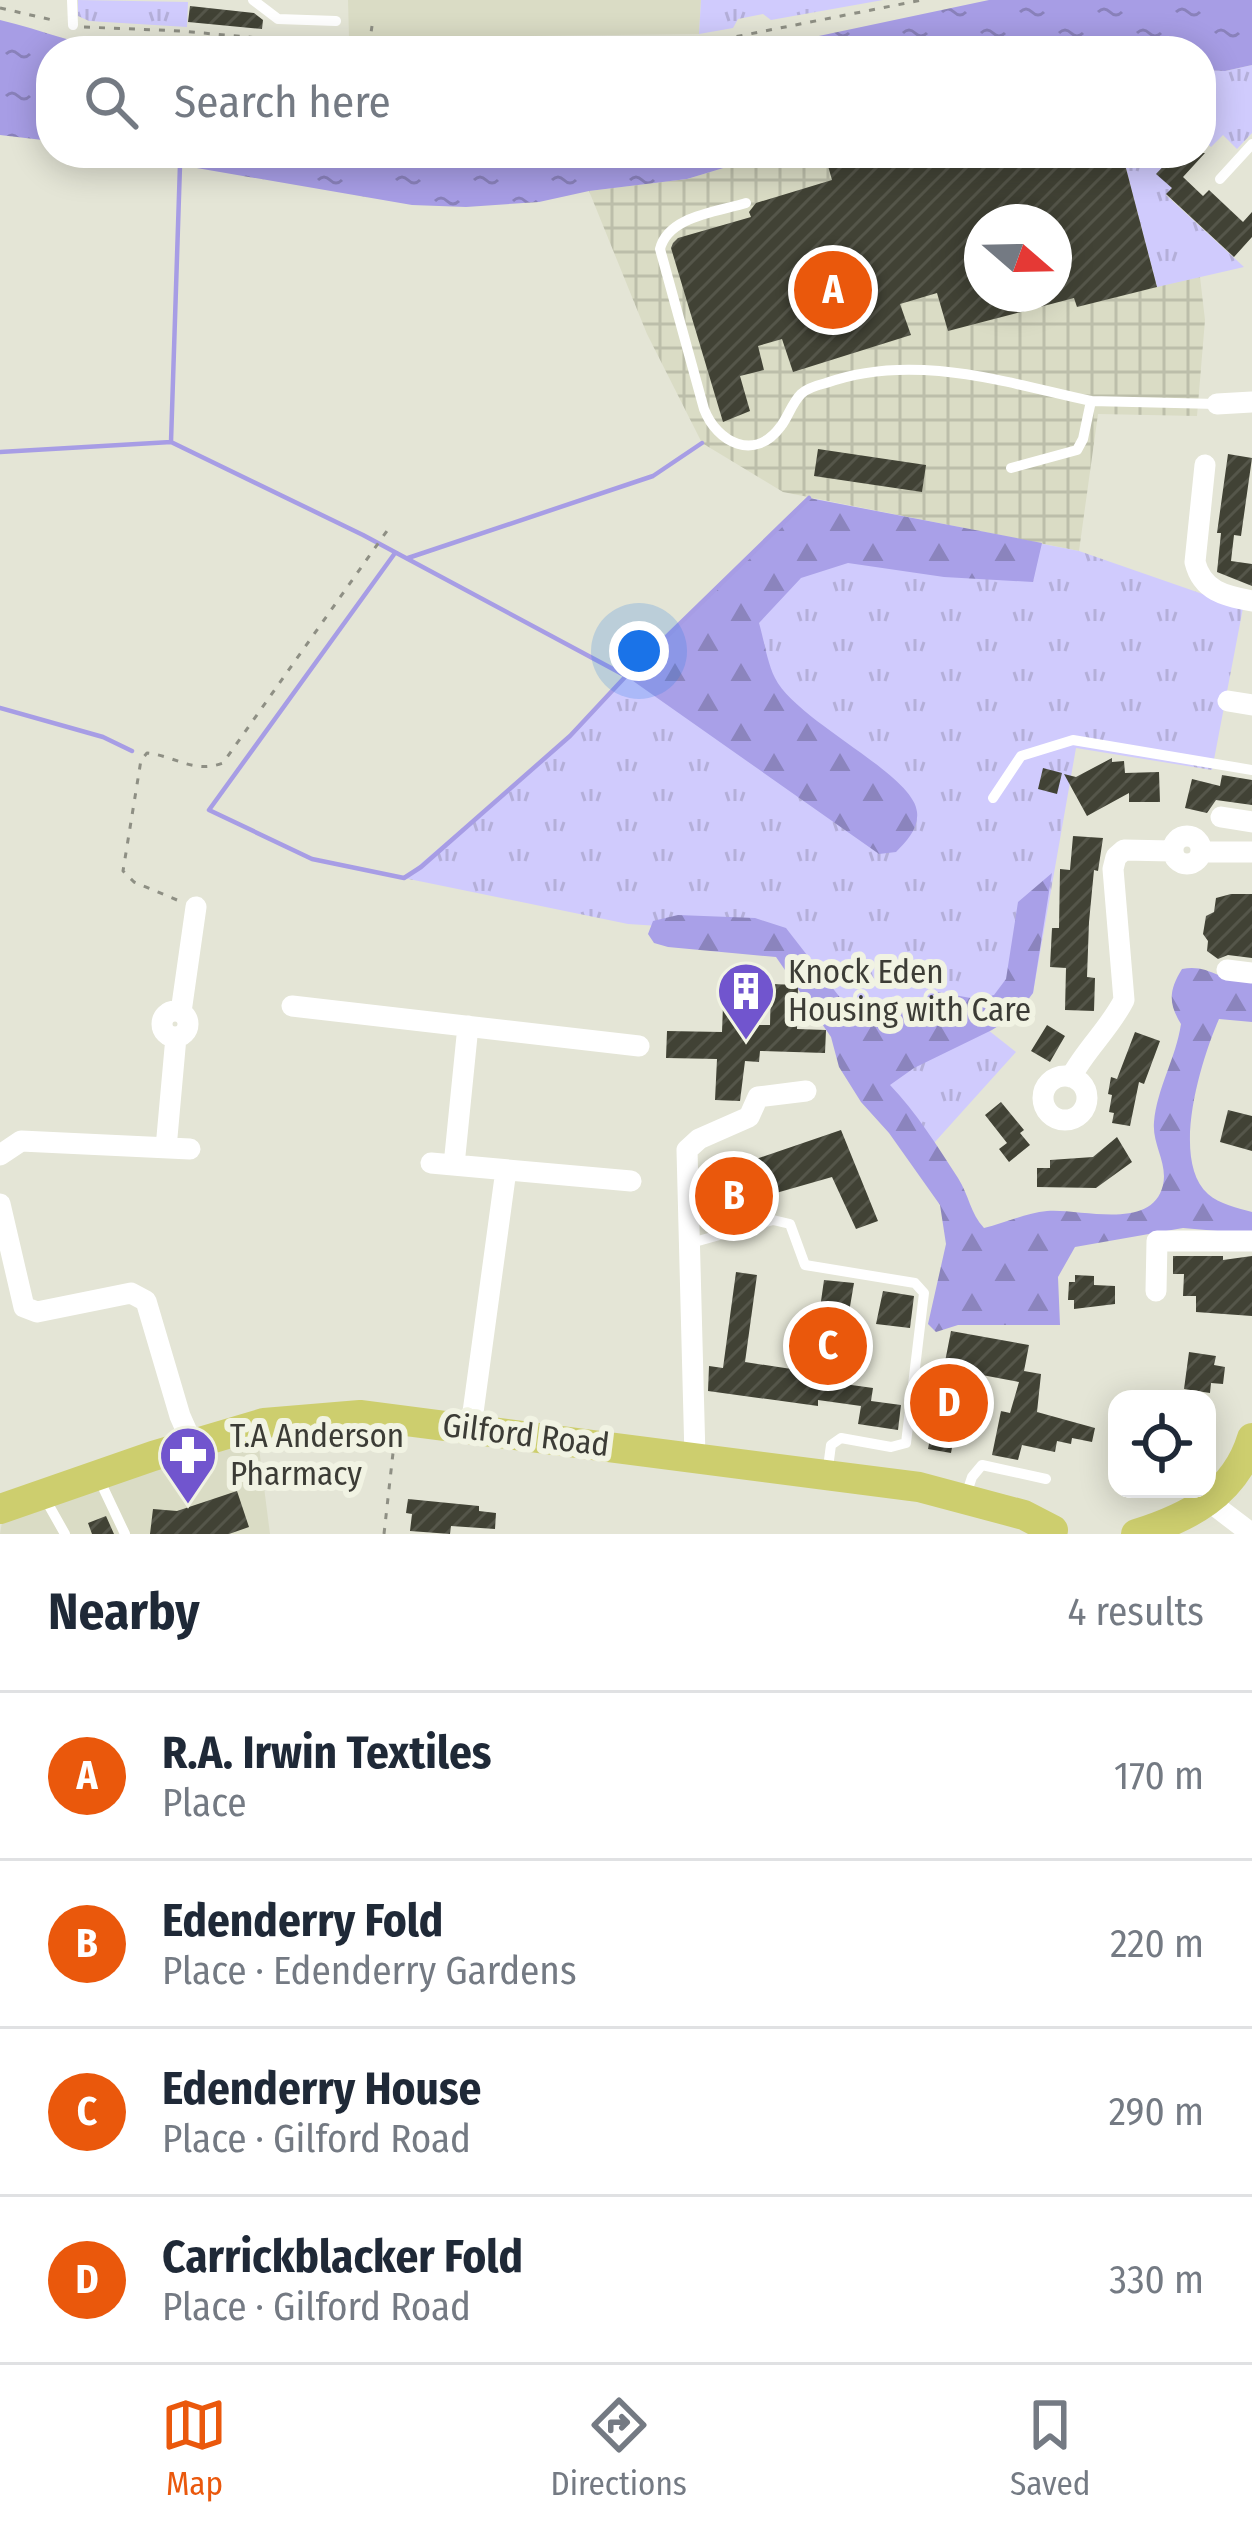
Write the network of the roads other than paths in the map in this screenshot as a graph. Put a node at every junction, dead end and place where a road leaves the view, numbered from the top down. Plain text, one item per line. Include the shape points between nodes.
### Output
1 (72, 0) edge
2 (253, 0) edge
3 (336, 21) dead end
4 (73, 25) road end
5 (1252, 144) edge
6 (1220, 179) dead end
7 (746, 203) dead end
8 (1091, 401) junction
9 (1252, 402) edge
10 (1217, 404) joint
11 (1205, 465) dead end
12 (1011, 468) dead end
13 (1252, 601) edge
14 (1228, 700) dead end
15 (1252, 705) edge
16 (1252, 770) edge
17 (993, 798) dead end
18 (1237, 819) edge
19 (1243, 851) edge
20 (196, 907) road end
21 (1227, 970) dead end
22 (1252, 973) edge
23 (292, 1006) dead end
24 (468, 1026) junction
25 (639, 1046) dead end
26 (1070, 1077) dead end
27 (806, 1091) dead end
28 (166, 1148) junction
29 (190, 1149) dead end
30 (0, 1155) edge
31 (506, 1170) junction
32 (631, 1181) dead end
33 (0, 1204) edge
34 (1252, 1241) edge
35 (688, 1244) junction
36 (1156, 1292) dead end
37 (471, 1427) junction
38 (1252, 1438) edge
39 (192, 1443) junction
40 (694, 1457) junction
41 (827, 1475) junction
42 (97, 1476) junction
43 (1046, 1479) dead end
44 (42, 1495) junction
45 (978, 1502) junction
46 (1210, 1502) junction
47 (0, 1509) edge
48 (1054, 1533) edge
49 (65, 1534) edge
50 (125, 1534) edge
51 (1013, 1534) edge
52 (1136, 1534) edge
53 (1252, 1534) edge

1 - 4 lane
2 - 3 lane via 278,20
5 - 6 lane
7 - 8 lane via 675,225 660,249 704,409 730,443 769,439 801,393 829,381 914,366
8 - 10 lane
8 - 12 lane via 1077,450
9 - 10 street
11 - 13 street via 1198,575 1217,592
14 - 15 street
16 - 17 lane via 1073,740 1021,756
18 - 19 street
19 - 26 street via 1201,852 1184,864 1172,851 1124,850 1116,857 1124,1000
20 - 28 street via 181,1012 168,1012 162,1023 176,1037
21 - 22 street
23 - 24 street
24 - 25 street
24 - 31 street via 442,1164
27 - 35 street via 758,1097 749,1118 686,1150
28 - 29 street
28 - 30 street via 21,1142
31 - 32 street
31 - 37 street
33 - 39 street via 24,1307 37,1312 130,1293 146,1301
34 - 36 street via 1157,1241
35 - 40 street
35 - 41 lane via 782,1221 805,1264 915,1283 924,1293 906,1443 841,1438 831,1445
37 - 39 main road, Gilford Road via 360,1415 264,1423
37 - 40 main road, Gilford Road
38 - 46 main road
39 - 42 main road, Gilford Road
40 - 41 main road, Gilford Road
41 - 45 main road, Gilford Road
42 - 44 main road, Gilford Road
42 - 50 lane
43 - 45 lane via 982,1465 972,1477
44 - 47 main road, Gilford Road
44 - 49 lane
45 - 48 main road, Gilford Road via 1024,1514
45 - 51 main road
46 - 52 main road
46 - 53 street

